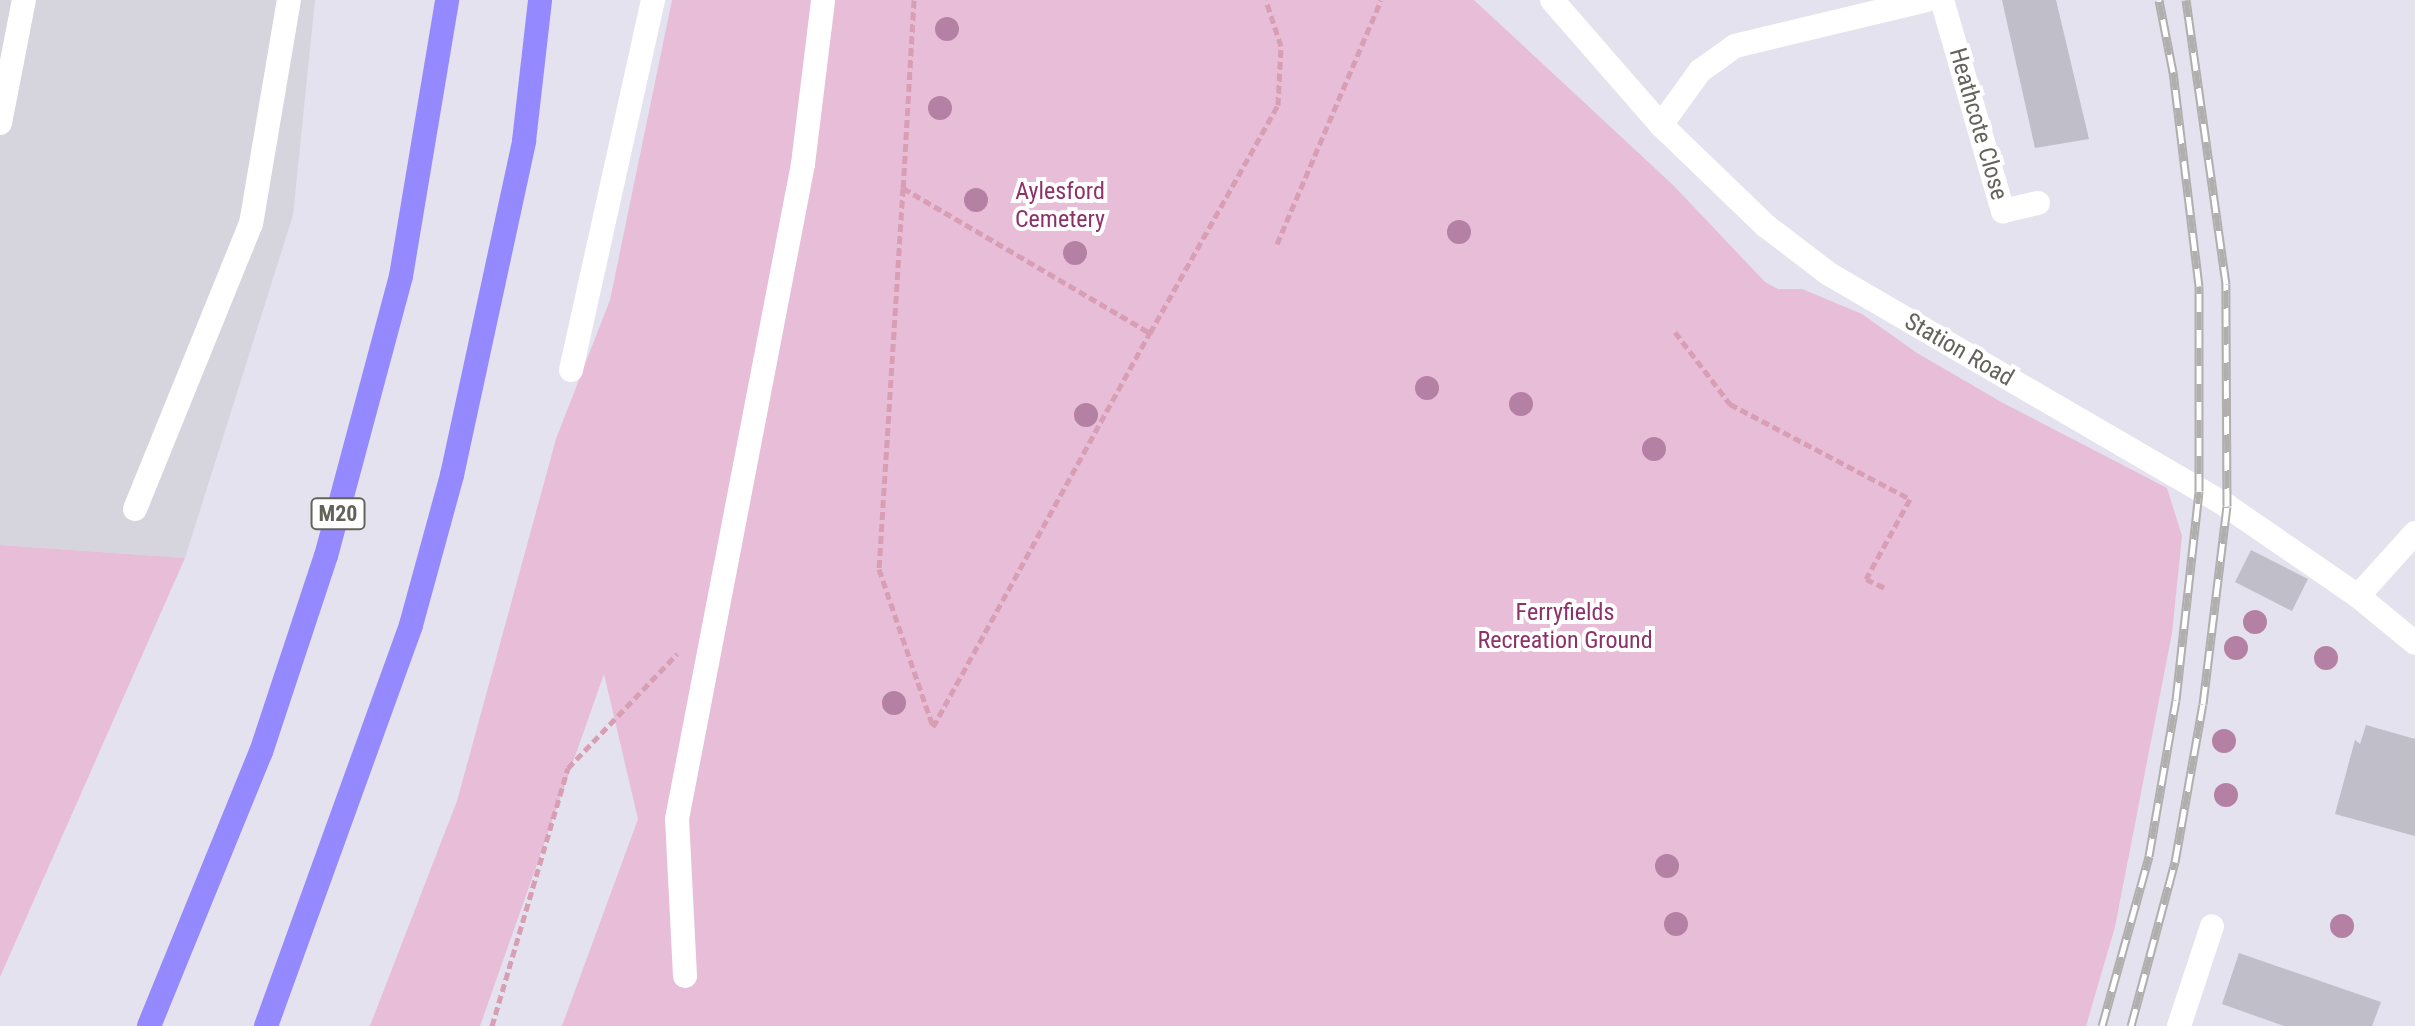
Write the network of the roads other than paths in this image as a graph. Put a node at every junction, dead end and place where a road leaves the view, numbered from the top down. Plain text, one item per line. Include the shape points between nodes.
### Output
1 (24, 0) edge
2 (289, 0) edge
3 (447, 0) edge
4 (540, 0) edge
5 (653, 0) edge
6 (823, 0) edge
7 (1552, 0) edge
8 (1926, 0) edge
9 (1942, 0) edge
10 (0, 123) edge
11 (1661, 125) junction
12 (2038, 203) dead end
13 (571, 370) dead end
14 (135, 509) dead end
15 (2415, 533) edge
16 (2358, 596) junction
17 (2415, 643) edge
18 (2212, 926) dead end
19 (173, 965) junction
20 (685, 976) dead end
21 (2183, 1024) edge
22 (138, 1026) edge
23 (149, 1026) edge
24 (266, 1026) edge

1 - 10 street
2 - 14 street via 251,224
3 - 19 highway, M20 via 401,276 326,556 261,752
4 - 24 highway via 524,141 452,475 411,625
5 - 13 street
6 - 20 street via 803,164 677,819
7 - 11 street, Station Road
8 - 11 street via 1735,46 1700,71
9 - 12 street, Heathcote Close via 2003,211
11 - 16 street, Station Road via 1766,226 1829,274 2227,506
15 - 16 street
16 - 17 street, Station Road
18 - 21 street
19 - 22 highway, M20
19 - 23 highway, M20

